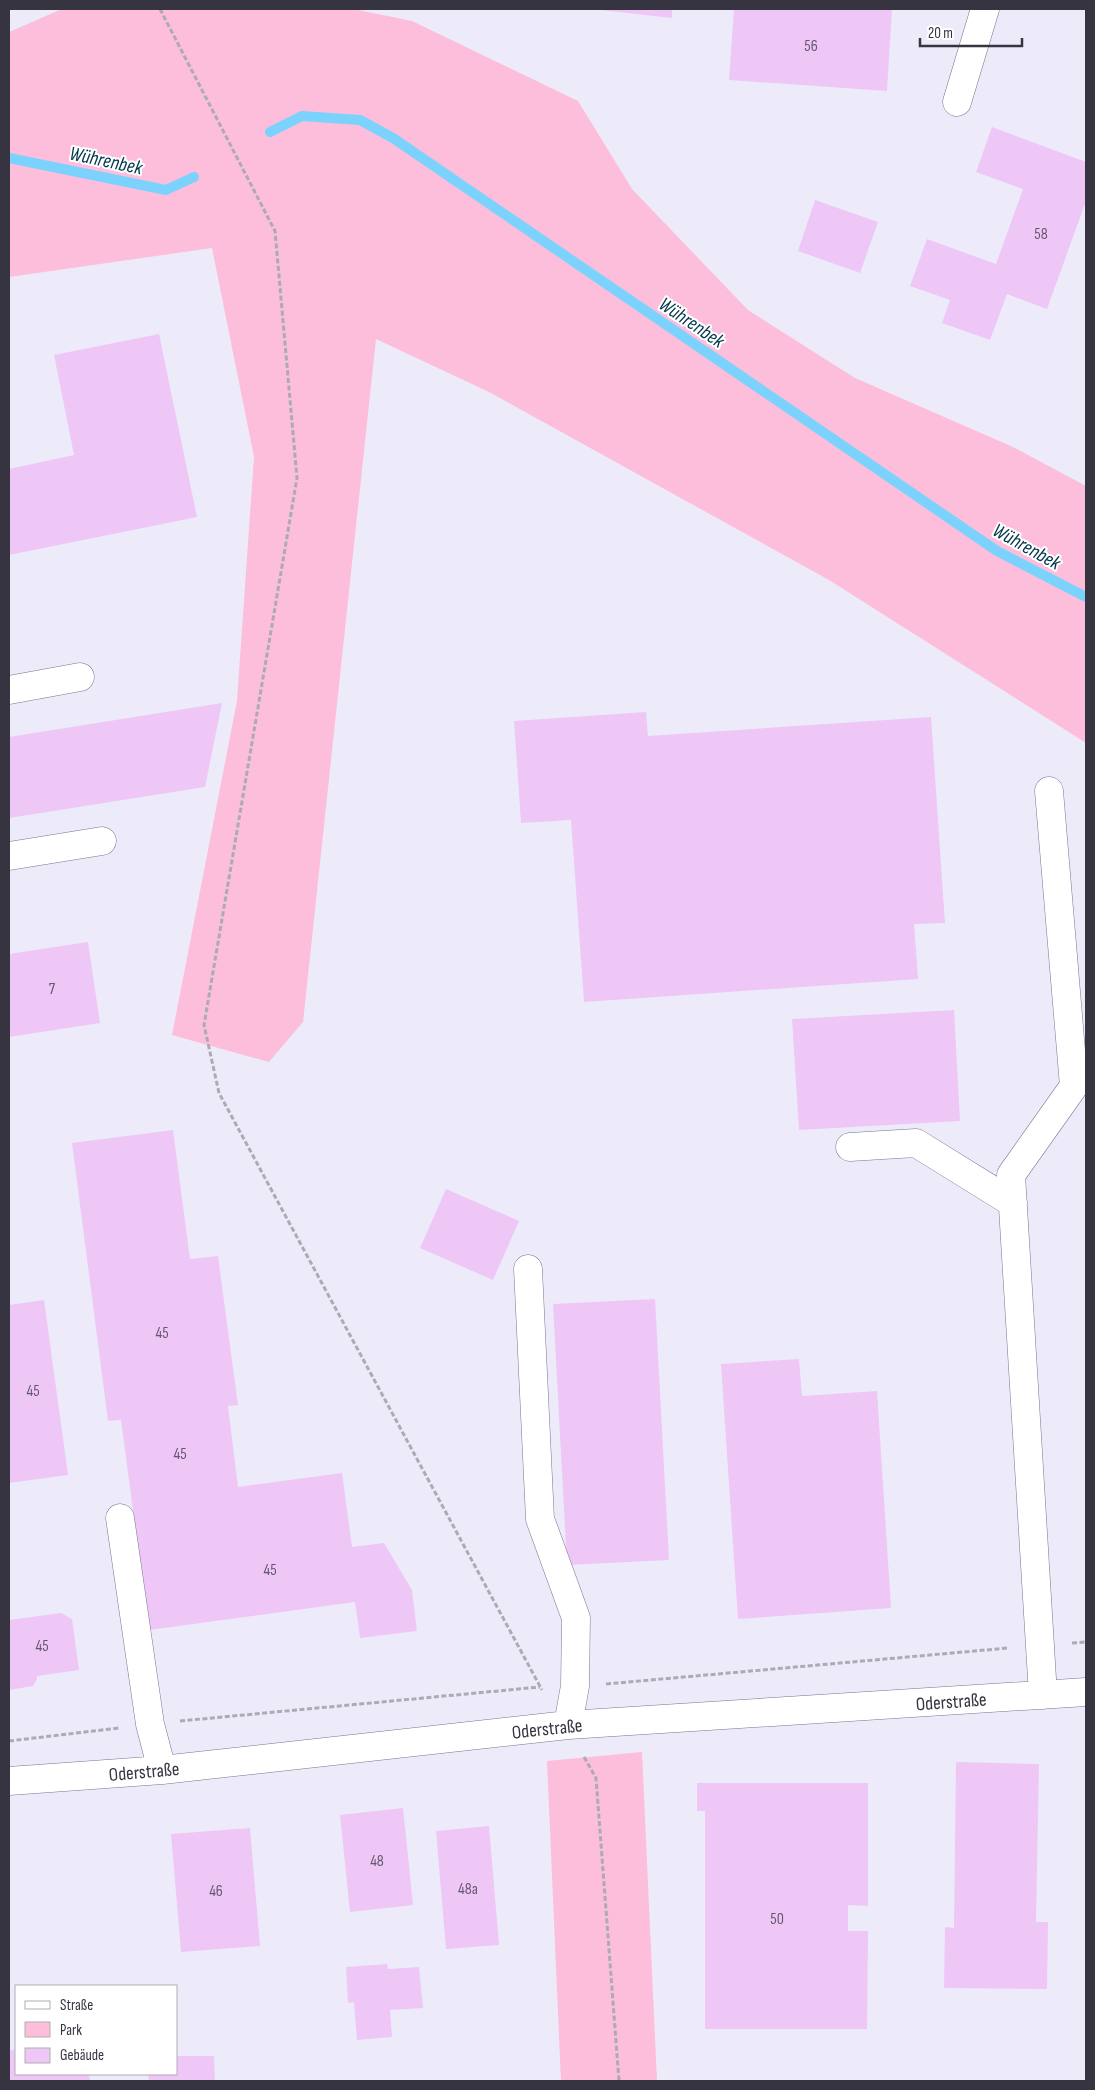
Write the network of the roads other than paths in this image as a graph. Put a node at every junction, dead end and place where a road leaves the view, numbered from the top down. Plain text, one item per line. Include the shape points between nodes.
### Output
1 (985, 9) edge
2 (957, 102) dead end
3 (80, 677) dead end
4 (9, 690) edge
5 (1049, 791) dead end
6 (102, 841) dead end
7 (9, 856) edge
8 (850, 1147) dead end
9 (1013, 1203) junction
10 (528, 1269) dead end
11 (120, 1518) dead end
12 (1086, 1692) edge
13 (1043, 1695) junction
14 (568, 1725) junction
15 (162, 1770) junction
16 (9, 1781) edge

1 - 2 street
3 - 4 street
5 - 9 street via 1074,1086 1011,1175
6 - 7 street
8 - 9 street via 916,1143
9 - 13 street
10 - 14 street via 540,1519 576,1618 575,1686
11 - 15 street via 150,1724
12 - 13 street, Oderstraße
13 - 14 street, Oderstraße
14 - 15 street, Oderstraße
15 - 16 street, Oderstraße

